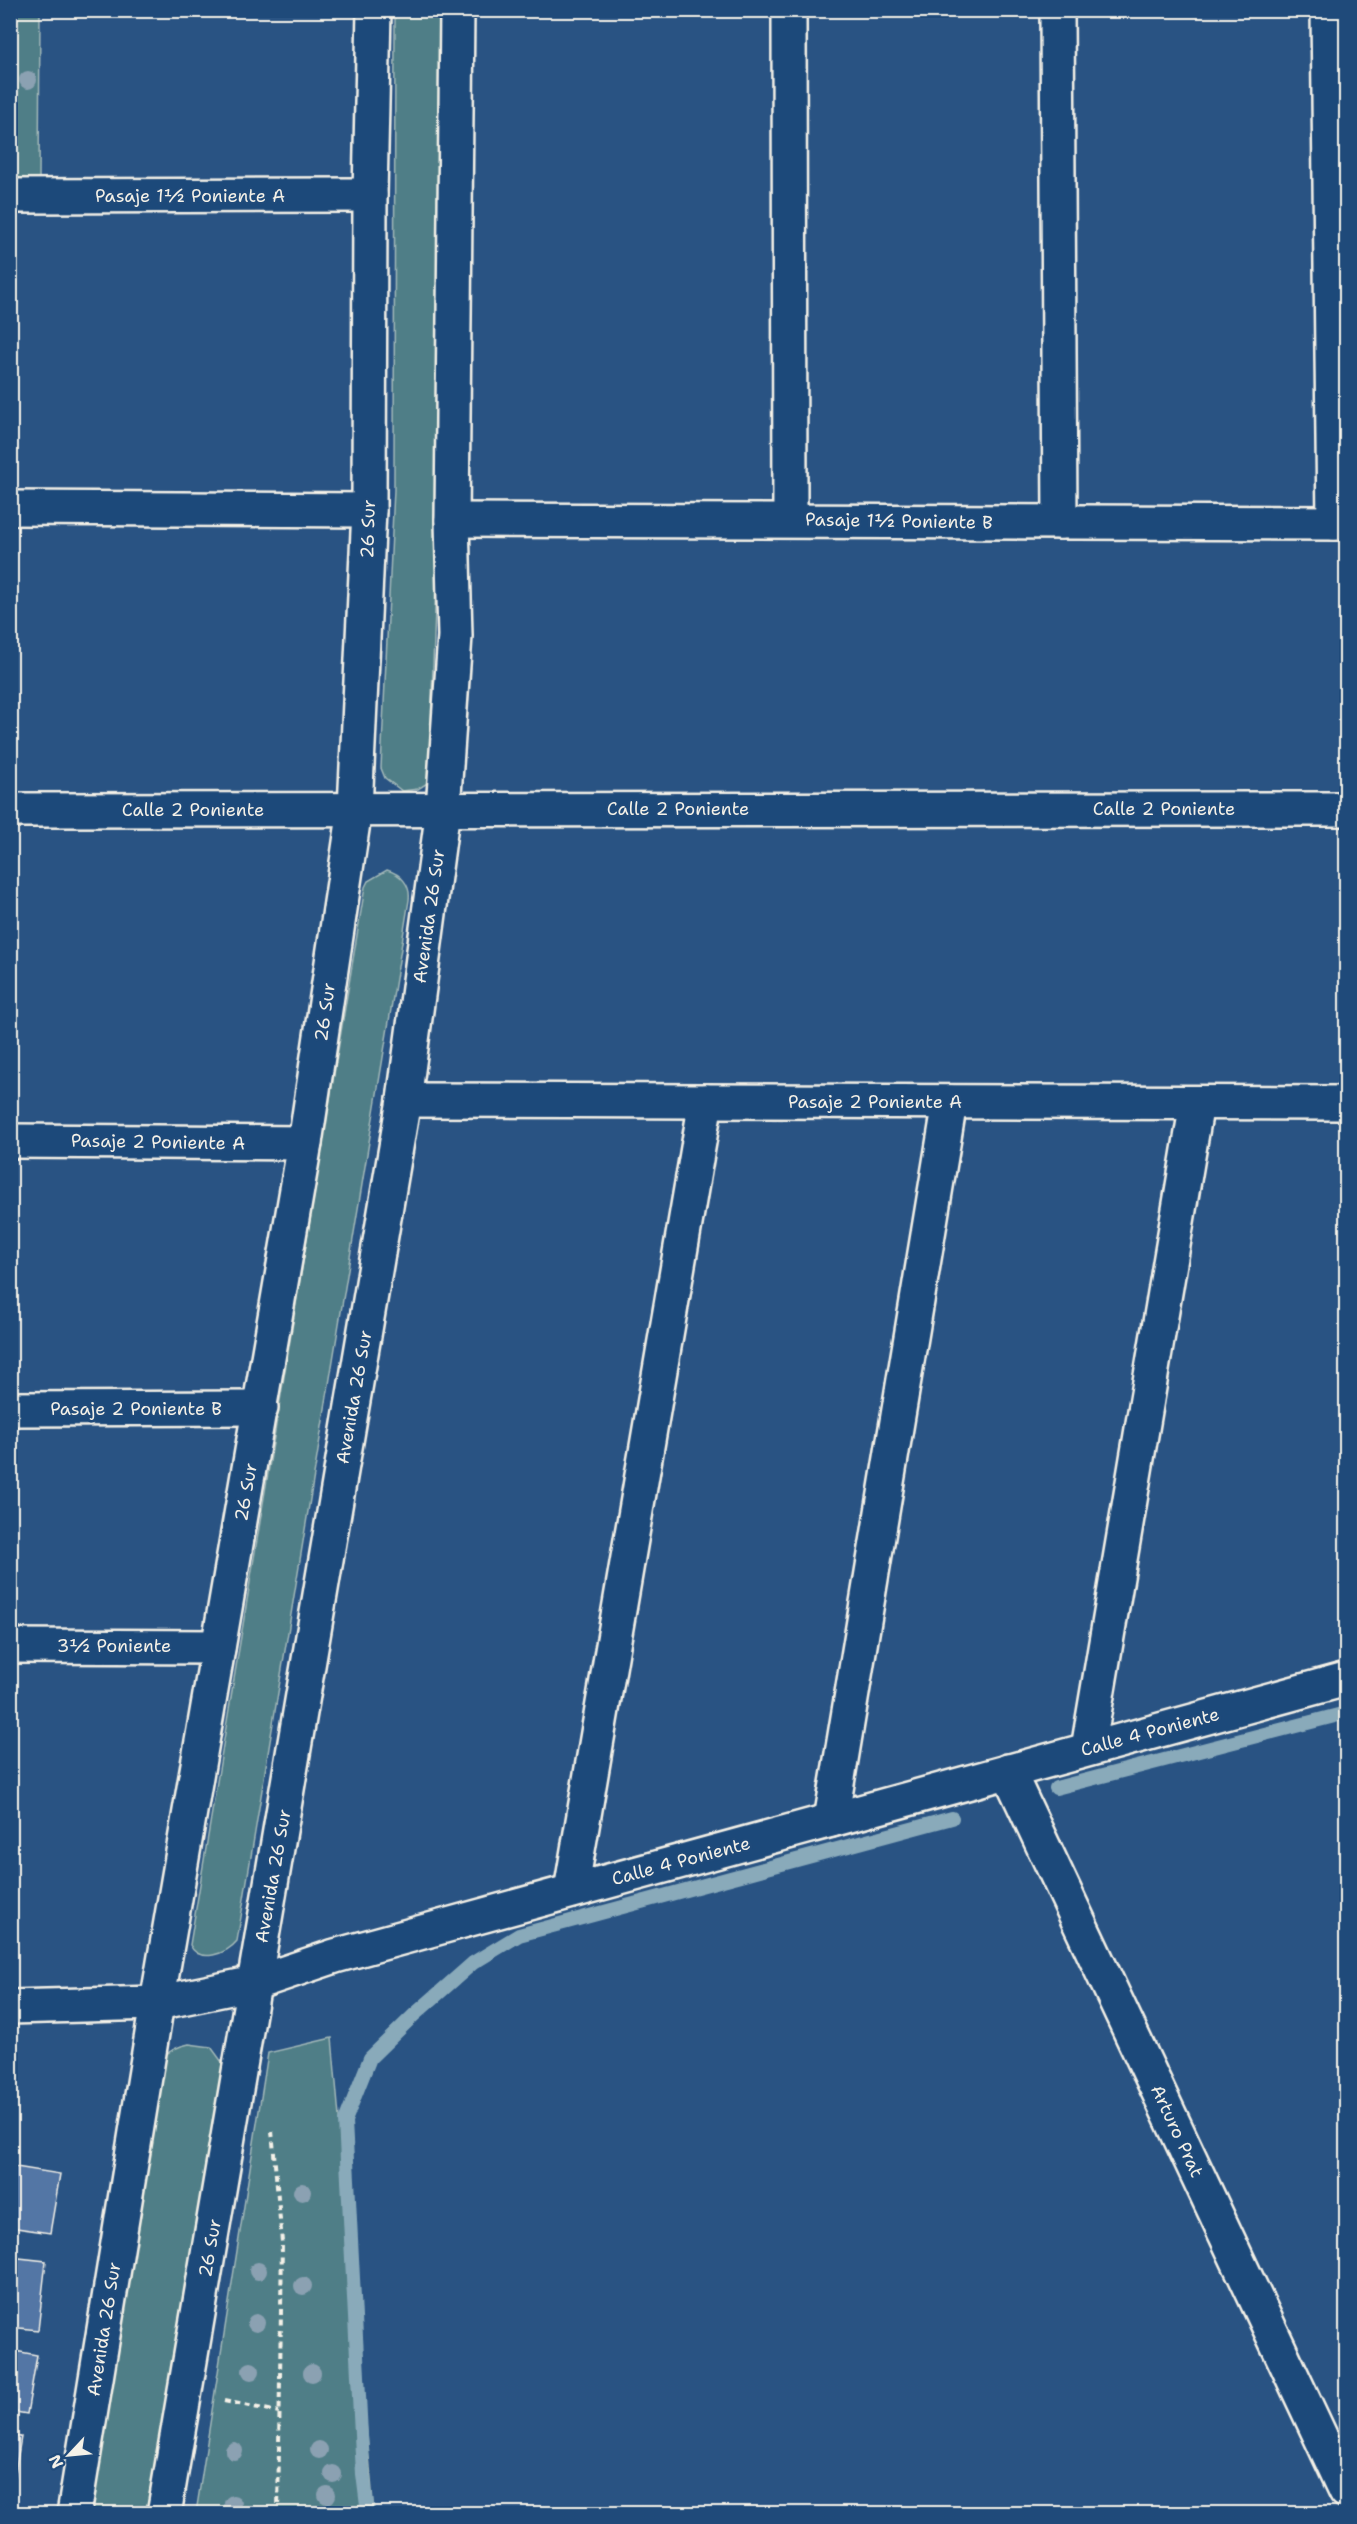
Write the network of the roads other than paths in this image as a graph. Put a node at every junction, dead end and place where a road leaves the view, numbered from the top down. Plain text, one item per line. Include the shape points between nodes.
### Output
1 (374, 10) edge
2 (457, 10) edge
3 (789, 10) edge
4 (1057, 10) edge
5 (1328, 10) edge
6 (370, 195) junction
7 (10, 196) edge
8 (1339, 251) edge
9 (10, 508) edge
10 (369, 510) junction
11 (452, 520) junction
12 (790, 520) junction
13 (1059, 522) junction
14 (1340, 523) edge
15 (355, 809) junction
16 (443, 809) junction
17 (1347, 809) edge
18 (10, 810) edge
19 (404, 1100) junction
20 (706, 1101) junction
21 (950, 1102) junction
22 (1197, 1103) junction
23 (1347, 1103) edge
24 (10, 1141) edge
25 (305, 1143) junction
26 (261, 1408) junction
27 (10, 1409) edge
28 (10, 1646) edge
29 (218, 1647) junction
30 (1347, 1679) edge
31 (1088, 1749) junction
32 (1008, 1771) junction
33 (831, 1820) junction
34 (571, 1891) junction
35 (255, 1983) junction
36 (157, 2002) junction
37 (10, 2007) edge
38 (1347, 2492) edge
39 (74, 2514) edge
40 (164, 2514) edge

1 - 6 street, 26 Sur
2 - 11 street
3 - 12 street
4 - 13 street
5 - 8 street
6 - 7 street, Pasaje 1½ Poniente A
6 - 10 street, 26 Sur
8 - 14 street
9 - 10 street
10 - 15 street, 26 Sur
11 - 12 street, Pasaje 1½ Poniente B
11 - 16 street via 454,636
12 - 13 street, Pasaje 1½ Poniente B
13 - 14 street, Pasaje 1½ Poniente B
15 - 16 street, Calle 2 Poniente
15 - 18 street, Calle 2 Poniente
15 - 25 street, 26 Sur
16 - 17 street, Calle 2 Poniente
16 - 19 street, Avenida 26 Sur
19 - 20 street, Pasaje 2 Poniente A
19 - 35 street, Avenida 26 Sur
20 - 21 street, Pasaje 2 Poniente A
20 - 34 street
21 - 22 street, Pasaje 2 Poniente A
21 - 33 street
22 - 23 street, Pasaje 2 Poniente A
22 - 31 street
24 - 25 street, Pasaje 2 Poniente A
25 - 26 street, 26 Sur
26 - 27 street, Pasaje 2 Poniente B
26 - 29 street, 26 Sur
28 - 29 street, 3½ Poniente
29 - 36 street, 26 Sur
30 - 31 street, Calle 4 Poniente
31 - 32 street, Calle 4 Poniente
32 - 33 street, Calle 4 Poniente
32 - 38 street, Arturo Prat
33 - 34 street, Calle 4 Poniente
34 - 35 street, Calle 4 Poniente via 335,1956
35 - 36 street, Calle 4 Poniente
35 - 40 street, 26 Sur
36 - 37 street, Calle 4 Poniente
36 - 39 street, Avenida 26 Sur

